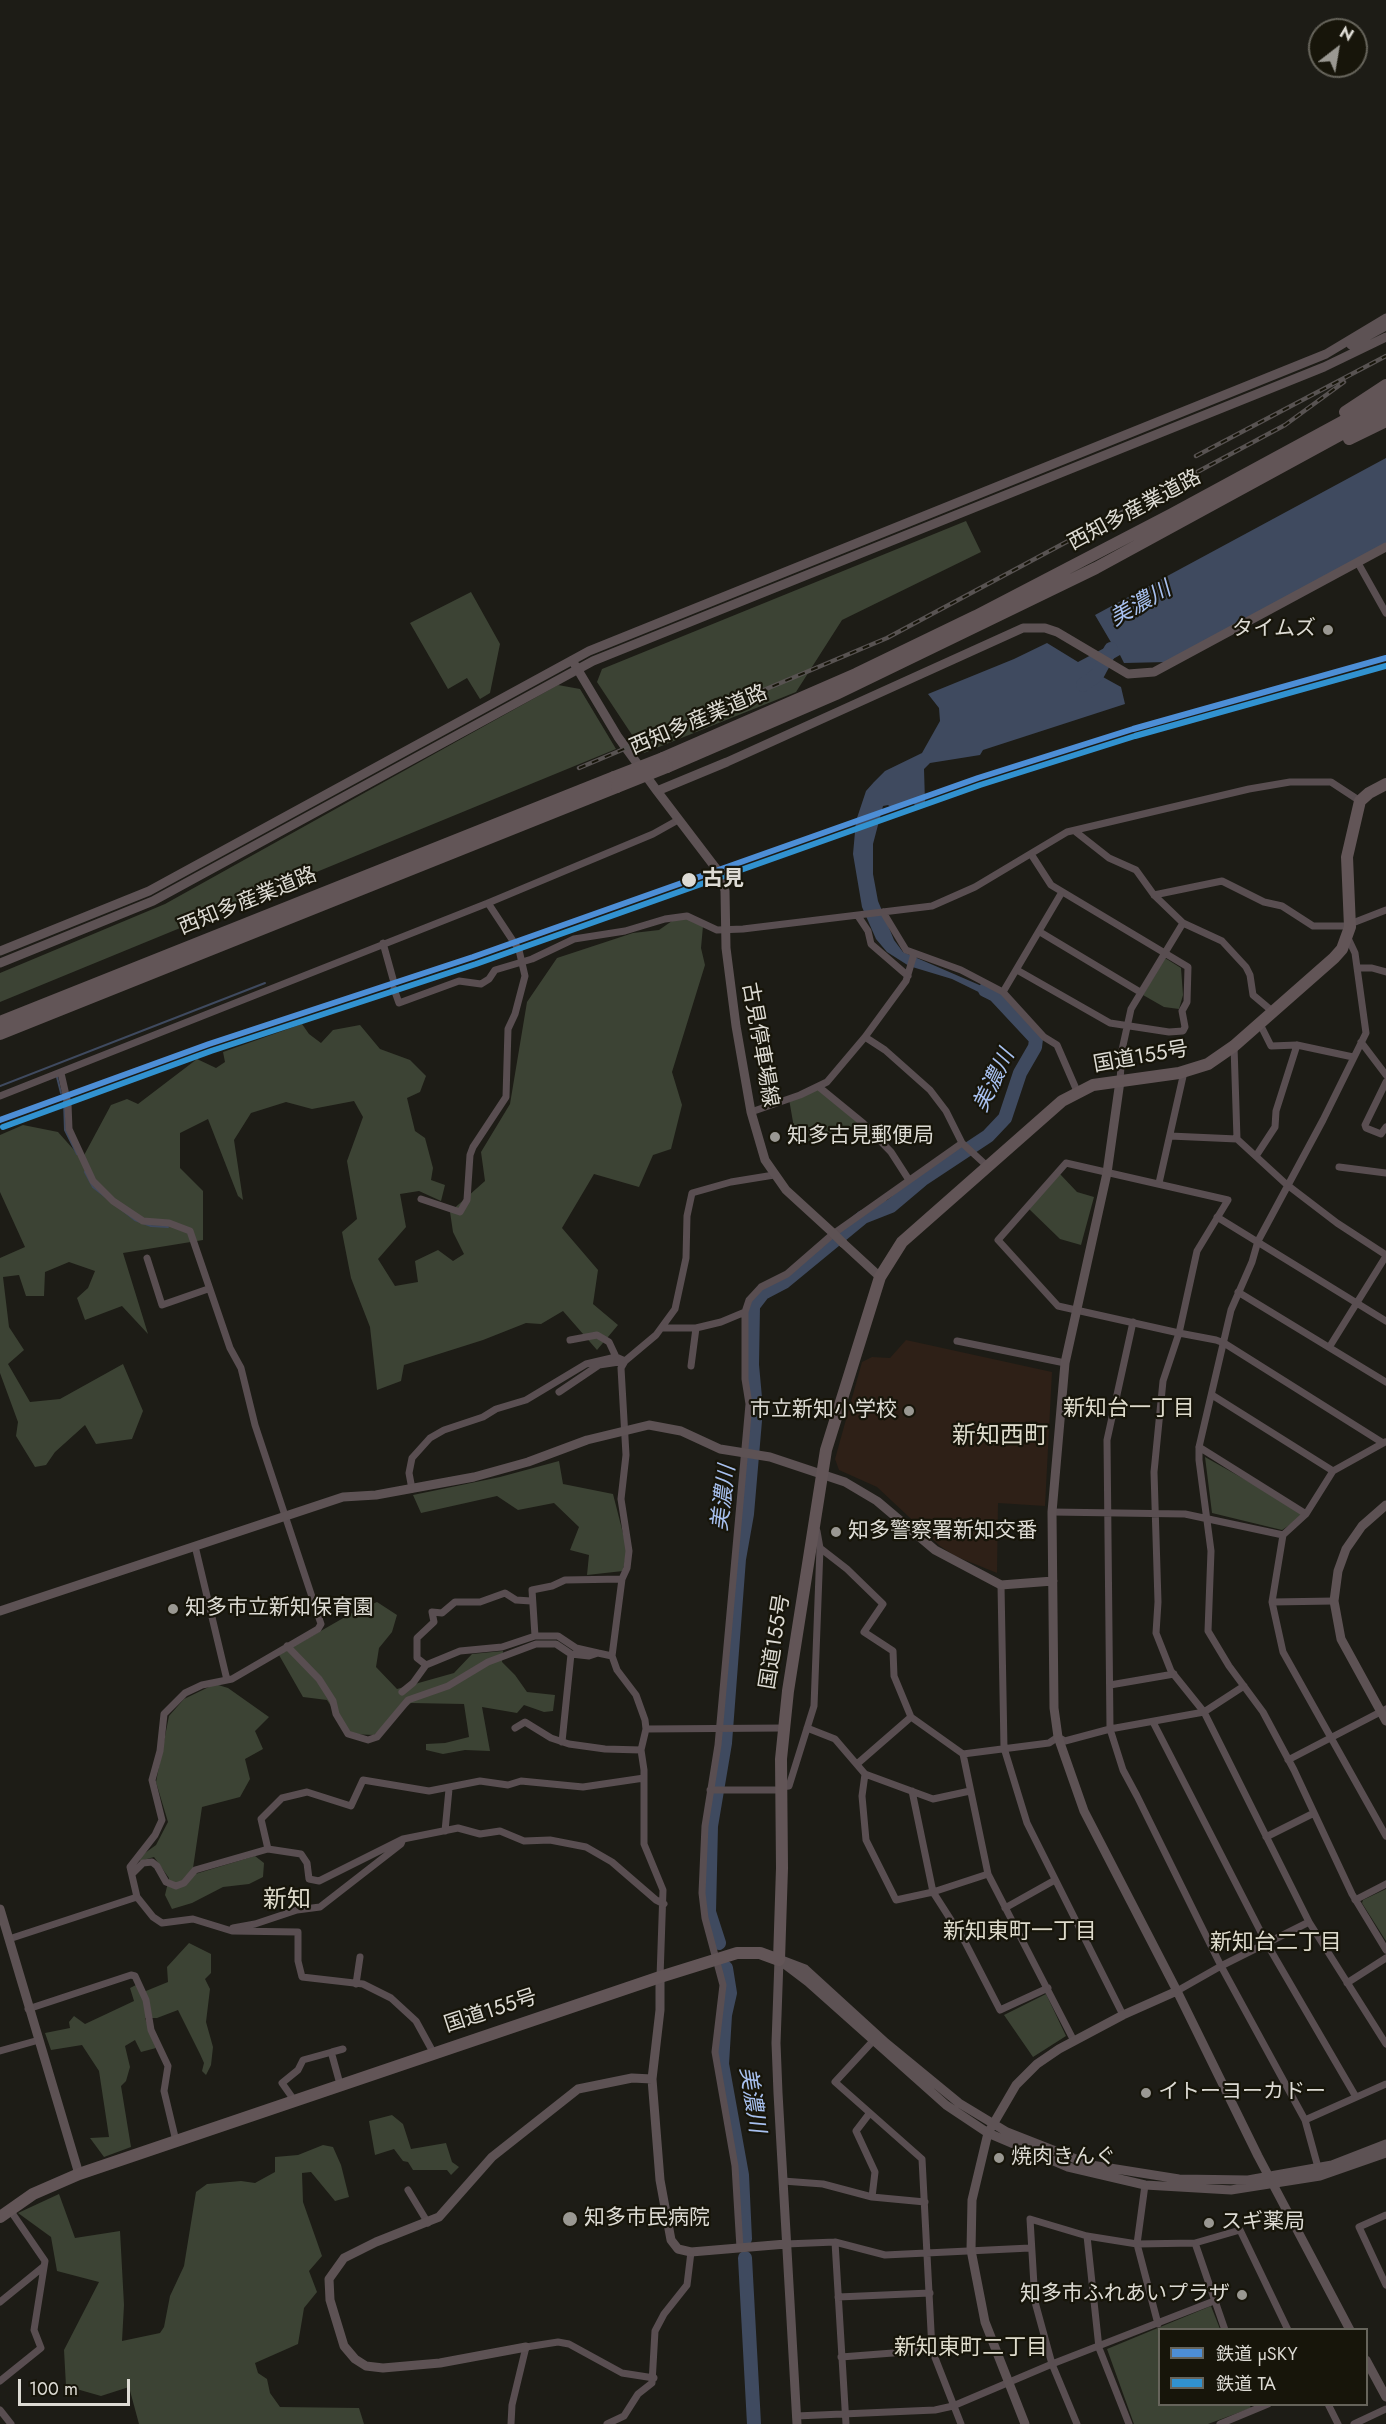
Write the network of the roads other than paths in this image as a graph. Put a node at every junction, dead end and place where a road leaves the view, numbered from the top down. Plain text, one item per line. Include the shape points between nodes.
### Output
1 (1386, 318) edge
2 (1386, 329) edge
3 (1386, 337) edge
4 (1326, 354) junction
5 (1349, 355) junction
6 (1386, 385) edge
7 (1386, 398) edge
8 (1386, 410) edge
9 (1386, 421) edge
10 (1293, 448) junction
11 (1254, 482) junction
12 (1386, 547) edge
13 (1358, 563) junction
14 (1386, 613) edge
15 (575, 664) junction
16 (665, 762) junction
17 (616, 782) junction
18 (1386, 784) edge
19 (657, 791) junction
20 (1360, 801) junction
21 (678, 820) junction
22 (1076, 832) junction
23 (1031, 854) junction
24 (1062, 892) junction
25 (1154, 895) junction
26 (488, 903) junction
27 (1386, 910) edge
28 (883, 912) junction
29 (858, 916) junction
30 (1183, 923) junction
31 (1348, 929) junction
32 (726, 930) junction
33 (1040, 932) junction
34 (383, 943) junction
35 (0, 951) edge
36 (1165, 953) junction
37 (914, 955) junction
38 (521, 962) junction
39 (0, 963) edge
40 (1358, 968) junction
41 (1017, 970) junction
42 (1386, 972) edge
43 (910, 973) junction
44 (393, 979) dead end
45 (394, 989) dead end
46 (1003, 992) junction
47 (1140, 992) junction
48 (1272, 1011) junction
49 (0, 1022) edge
50 (1259, 1022) junction
51 (1127, 1028) junction
52 (0, 1034) edge
53 (865, 1036) junction
54 (1361, 1042) junction
55 (1297, 1045) junction
56 (1234, 1046) junction
57 (1353, 1057) junction
58 (1184, 1072) junction
59 (61, 1073) junction
60 (1386, 1075) edge
61 (1120, 1081) junction
62 (1386, 1082) edge
63 (819, 1087) junction
64 (1077, 1091) junction
65 (0, 1096) edge
66 (1383, 1098) edge
67 (751, 1112) junction
68 (1386, 1127) edge
69 (1170, 1136) junction
70 (1237, 1139) junction
71 (962, 1143) junction
72 (1256, 1156) junction
73 (986, 1165) junction
74 (1339, 1167) dead end
75 (1107, 1173) junction
76 (1386, 1173) edge
77 (774, 1175) junction
78 (909, 1180) junction
79 (1159, 1183) junction
80 (1286, 1184) junction
81 (421, 1199) dead end
82 (1217, 1216) junction
83 (833, 1234) junction
84 (1258, 1241) junction
85 (1386, 1255) edge
86 (147, 1258) dead end
87 (880, 1277) junction
88 (208, 1289) junction
89 (1238, 1292) junction
90 (1356, 1302) junction
91 (1075, 1310) junction
92 (745, 1312) junction
93 (1386, 1321) edge
94 (1133, 1322) junction
95 (663, 1328) junction
96 (696, 1328) junction
97 (1179, 1333) junction
98 (570, 1340) dead end
99 (957, 1341) dead end
100 (1224, 1343) junction
101 (1330, 1346) junction
102 (616, 1357) junction
103 (624, 1363) junction
104 (1065, 1363) junction
105 (691, 1366) dead end
106 (1386, 1382) edge
107 (559, 1392) dead end
108 (1212, 1395) junction
109 (623, 1431) junction
110 (1384, 1442) edge
111 (1199, 1447) junction
112 (745, 1454) junction
113 (1333, 1471) junction
114 (822, 1473) junction
115 (412, 1489) junction
116 (1386, 1505) edge
117 (1052, 1512) junction
118 (1106, 1512) junction
119 (1155, 1514) junction
120 (1306, 1514) junction
121 (286, 1516) junction
122 (814, 1518) junction
123 (1209, 1519) junction
124 (1283, 1535) junction
125 (195, 1546) junction
126 (820, 1548) junction
127 (622, 1579) junction
128 (1053, 1581) junction
129 (1001, 1585) junction
130 (531, 1601) junction
131 (1334, 1601) junction
132 (1272, 1602) junction
133 (0, 1611) edge
134 (534, 1636) junction
135 (287, 1646) junction
136 (598, 1653) junction
137 (572, 1654) junction
138 (612, 1656) junction
139 (426, 1665) junction
140 (1174, 1674) junction
141 (227, 1680) junction
142 (1110, 1685) junction
143 (1244, 1686) junction
144 (402, 1692) dead end
145 (1383, 1710) edge
146 (1204, 1712) junction
147 (911, 1717) junction
148 (1386, 1721) edge
149 (1153, 1722) junction
150 (515, 1728) dead end
151 (720, 1728) junction
152 (784, 1728) junction
153 (807, 1728) junction
154 (1110, 1728) junction
155 (646, 1730) junction
156 (1058, 1737) junction
157 (1330, 1737) junction
158 (562, 1742) junction
159 (1004, 1748) junction
160 (640, 1750) junction
161 (963, 1754) junction
162 (1288, 1760) junction
163 (857, 1764) junction
164 (865, 1774) junction
165 (644, 1778) junction
166 (449, 1789) junction
167 (781, 1789) junction
168 (710, 1790) junction
169 (912, 1791) junction
170 (970, 1791) junction
171 (1314, 1814) junction
172 (445, 1831) junction
173 (1386, 1836) edge
174 (1266, 1837) junction
175 (403, 1839) junction
176 (268, 1849) junction
177 (132, 1874) junction
178 (988, 1874) junction
179 (1055, 1880) junction
180 (1386, 1884) edge
181 (933, 1892) junction
182 (137, 1897) junction
183 (1355, 1900) junction
184 (664, 1904) junction
185 (1005, 1908) junction
186 (0, 1909) edge
187 (1309, 1922) junction
188 (228, 1929) junction
189 (4, 1941) edge
190 (1267, 1944) junction
191 (1386, 1950) edge
192 (360, 1957) dead end
193 (1386, 1958) edge
194 (715, 1959) junction
195 (779, 1960) junction
196 (1221, 1965) junction
197 (660, 1977) junction
198 (1347, 1983) junction
199 (356, 1984) junction
200 (1048, 1988) junction
201 (1178, 1991) junction
202 (28, 2009) junction
203 (1123, 2015) junction
204 (39, 2040) junction
205 (873, 2041) junction
206 (1074, 2041) junction
207 (1386, 2044) edge
208 (343, 2049) dead end
209 (0, 2051) edge
210 (332, 2052) junction
211 (433, 2052) junction
212 (652, 2079) junction
213 (340, 2084) junction
214 (1386, 2084) edge
215 (1356, 2097) junction
216 (294, 2100) junction
217 (869, 2114) junction
218 (1305, 2120) junction
219 (991, 2128) junction
220 (176, 2141) junction
221 (1386, 2144) edge
222 (1386, 2153) edge
223 (1319, 2172) junction
224 (79, 2174) junction
225 (783, 2181) junction
226 (1272, 2181) junction
227 (1145, 2186) junction
228 (408, 2190) dead end
229 (872, 2197) junction
230 (925, 2202) junction
231 (5, 2213) edge
232 (1386, 2215) edge
233 (428, 2223) junction
234 (1087, 2236) junction
235 (835, 2242) junction
236 (1195, 2243) junction
237 (786, 2244) junction
238 (1137, 2244) junction
239 (740, 2248) junction
240 (1030, 2248) junction
241 (971, 2250) junction
242 (691, 2252) junction
243 (926, 2252) junction
244 (43, 2267) junction
245 (1386, 2285) edge
246 (930, 2293) junction
247 (838, 2297) junction
248 (1214, 2301) junction
249 (0, 2302) edge
250 (1158, 2324) junction
251 (1224, 2328) edge
252 (1287, 2328) edge
253 (1349, 2328) edge
254 (526, 2347) junction
255 (1099, 2348) junction
256 (932, 2350) junction
257 (841, 2357) junction
258 (1052, 2364) junction
259 (1368, 2364) edge
260 (654, 2378) junction
261 (0, 2381) edge
262 (1009, 2383) junction
263 (1386, 2397) edge
264 (953, 2406) junction
265 (1329, 2406) edge
266 (1255, 2407) edge
267 (1386, 2409) edge
268 (0, 2410) edge
269 (845, 2415) junction
270 (796, 2420) edge
271 (11, 2424) edge
272 (511, 2424) edge
273 (607, 2424) edge
274 (846, 2424) edge
275 (961, 2424) edge
276 (1025, 2424) edge
277 (1077, 2424) edge
278 (1129, 2424) edge
279 (1220, 2424) edge
280 (1338, 2424) edge
281 (1354, 2424) edge

1 - 4 street
2 - 4 street
2 - 5 street
3 - 5 street
4 - 15 street via 589,651
5 - 15 street
6 - 10 highway
7 - 10 highway, 西知多産業道路
8 - 11 highway, 西知多産業道路
9 - 11 highway via 1264,483
10 - 16 highway, 西知多産業道路 via 976,616
11 - 16 highway, 西知多産業道路 via 1096,568 927,651
12 - 13 street
13 - 14 street
13 - 19 street via 1164,668 1143,674 1117,670 1045,628 1014,630
15 - 19 street, 古見停車場線
15 - 35 street via 149,891
15 - 39 street via 153,901
16 - 17 highway, 西知多産業道路, bridge
17 - 49 highway, 西知多産業道路
17 - 52 highway, 西知多産業道路
18 - 20 highway
19 - 21 street, 古見停車場線
20 - 22 street via 1331,782 1290,782 1200,798
20 - 31 highway via 1347,857
21 - 26 street via 654,834
21 - 32 street, 古見停車場線 via 721,875
22 - 23 street via 1066,832
22 - 25 street via 1109,858 1136,870
23 - 24 street via 1051,885
23 - 28 street via 945,902
24 - 33 street
24 - 36 street
25 - 30 street
25 - 31 street via 1222,881 1264,902 1282,906 1313,926
26 - 34 street
26 - 38 street via 513,937
27 - 31 street
28 - 29 street
28 - 37 street via 901,945
29 - 32 street
29 - 43 street via 871,944
30 - 36 street
30 - 48 street via 1222,941 1250,975 1253,995
31 - 40 street
31 - 48 highway, 国道155号 via 1342,949 1334,958
32 - 38 street via 717,930 687,916 665,919 625,931 574,939
32 - 67 street, 古見停車場線 via 729,986
33 - 41 street
33 - 47 street
34 - 44 street
34 - 59 street
36 - 47 street
36 - 51 street via 1188,967 1182,1011 1185,1028 1168,1032
37 - 43 street
37 - 46 street via 961,970
38 - 45 street via 495,970 481,984 459,981 399,1003
38 - 81 street via 524,983 507,1033 506,1097 470,1155 467,1200 460,1212
40 - 42 street
40 - 54 street via 1366,1027
41 - 46 street
41 - 51 street via 1092,1015
43 - 53 street
46 - 64 street via 1044,1037 1057,1045
47 - 51 street
48 - 50 highway, 国道155号
50 - 55 street via 1270,1046
50 - 56 highway, 国道155号
51 - 61 street
53 - 63 street via 842,1066
53 - 71 street via 930,1090
54 - 57 street
54 - 60 street
55 - 57 street
55 - 72 street via 1276,1111 1275,1127
56 - 58 highway, 国道155号 via 1208,1064
56 - 70 street
57 - 80 street
58 - 61 highway, 国道155号
58 - 69 street
59 - 65 street
59 - 88 street via 69,1129 93,1181 113,1201 143,1221 169,1223 190,1231
61 - 64 highway, 国道155号
61 - 75 street
62 - 66 street
63 - 67 street
63 - 78 street via 863,1123 891,1152
64 - 73 highway, 国道155号
66 - 68 street via 1366,1128 1381,1134
67 - 77 street, 古見停車場線 via 760,1147
69 - 70 street
69 - 79 street
70 - 72 street
71 - 73 street
71 - 78 street
72 - 80 street
73 - 87 highway, 国道155号 via 902,1242
74 - 76 street
75 - 79 street
75 - 91 street
75 - 91 street via 1066,1163 998,1240 1058,1306
77 - 83 street, 古見停車場線
77 - 95 street via 692,1193 686,1258 675,1309
78 - 83 street
79 - 82 street via 1228,1200
80 - 84 street
80 - 85 street
82 - 84 street
82 - 97 street via 1197,1251
83 - 87 street, 古見停車場線, bridge
83 - 92 street via 787,1274 757,1290
84 - 89 street
84 - 90 street
85 - 90 street
86 - 88 street via 162,1305
87 - 114 highway, 国道155号 via 832,1425
88 - 121 street via 241,1368 255,1425
89 - 100 street
89 - 101 street
90 - 93 street
90 - 101 street
91 - 94 street
91 - 104 street
92 - 96 street
92 - 112 street via 749,1404
94 - 97 street
94 - 118 street via 1107,1440
95 - 96 street
95 - 103 street
96 - 105 street
97 - 100 street
97 - 119 street via 1162,1381 1154,1472
98 - 102 street via 597,1335 609,1342
99 - 104 street
100 - 108 street
100 - 110 street
101 - 106 street
102 - 103 street
102 - 115 street via 586,1364 526,1400 430,1438 412,1458
103 - 107 street via 599,1365
103 - 109 street
104 - 117 street
108 - 111 street
108 - 113 street
109 - 112 street via 663,1426 720,1449
109 - 115 street via 500,1471
109 - 127 street via 626,1455 621,1500 629,1551
110 - 113 street
111 - 120 street
111 - 123 street
112 - 114 street via 770,1457
112 - 151 street
113 - 120 street
114 - 122 highway, 国道155号
114 - 129 street via 877,1501 955,1563 981,1572
115 - 121 street via 343,1497
116 - 131 street via 1362,1526 1346,1549
117 - 118 street
117 - 128 street
118 - 119 street
118 - 142 street
119 - 123 street
119 - 140 street via 1156,1633
120 - 124 street
121 - 125 street
121 - 135 street via 321,1624
122 - 126 street
122 - 152 highway, 国道155号
123 - 124 street
123 - 143 street via 1211,1574 1207,1627
124 - 132 street
125 - 133 street
125 - 141 street
126 - 147 street via 883,1604 864,1632 893,1651 894,1676
126 - 153 street via 815,1693
127 - 130 street via 565,1580 532,1590
127 - 138 street
128 - 129 street
128 - 156 street via 1054,1708
129 - 159 street
130 - 134 street
130 - 139 street via 516,1600 505,1593 480,1602 456,1602 442,1613 432,1612 434,1622 417,1638 417,1658
131 - 132 street
131 - 145 street via 1341,1639
132 - 157 street via 1283,1652
134 - 136 street via 558,1636 576,1648
134 - 139 street via 502,1647 460,1651
135 - 137 street via 319,1679 348,1734 368,1740 377,1737 408,1700 448,1686 488,1662 543,1643 556,1644
135 - 141 street
136 - 137 street
136 - 138 street
137 - 158 street
138 - 155 street via 641,1705
139 - 144 street
140 - 142 street
140 - 146 street
141 - 177 street via 184,1693 164,1714 152,1780 162,1820 130,1867
142 - 154 street
143 - 146 street
143 - 162 street via 1263,1712
145 - 148 street
145 - 157 street
146 - 149 street
146 - 174 street
147 - 161 street
147 - 163 street
149 - 154 street
149 - 190 street
150 - 158 street via 525,1722
151 - 152 street
151 - 155 street
151 - 168 street
152 - 167 highway, 国道155号
153 - 163 street via 835,1739
153 - 167 street via 789,1786
154 - 156 street via 1065,1741
154 - 196 street via 1123,1770
155 - 160 street
156 - 159 street via 1049,1743
156 - 201 street via 1084,1811
157 - 162 street
157 - 173 street
158 - 160 street
159 - 161 street
159 - 179 street via 1027,1823
160 - 165 street
161 - 170 street
162 - 171 street
163 - 164 street
164 - 169 street
164 - 181 street via 862,1796 866,1840 896,1900
165 - 166 street via 583,1787 480,1781
165 - 184 street via 644,1844 661,1880
166 - 172 street
166 - 176 street via 419,1790 363,1780 351,1806 315,1793 289,1795 261,1819
167 - 168 street
167 - 195 highway, 国道155号
168 - 194 street via 702,1893
169 - 170 street via 933,1799
169 - 181 street
170 - 178 street
171 - 174 street
171 - 183 street
172 - 175 street
172 - 184 street via 500,1831 524,1841 550,1840 586,1847 612,1862
174 - 187 street
175 - 176 street via 319,1881 309,1879 301,1854
175 - 188 street via 320,1907
176 - 177 street via 195,1870 176,1886 166,1882 152,1862 143,1863
177 - 182 street
178 - 181 street
178 - 185 street
179 - 185 street
179 - 203 street
180 - 183 street
181 - 200 street via 965,1942 1000,2010
182 - 188 street via 162,1923 193,1919
182 - 189 street
183 - 191 street
184 - 197 street
185 - 200 street
186 - 189 street
187 - 190 street
187 - 198 street
188 - 199 street via 298,1932 302,1977
189 - 202 street
190 - 196 street
190 - 215 street
192 - 199 street
193 - 198 street
194 - 195 highway, 国道155号 via 748,1952
194 - 197 highway, 国道155号
194 - 239 street via 723,1985 715,2052 735,2166
195 - 205 street
195 - 219 street via 805,1969 940,2090
195 - 225 street via 776,2043
196 - 201 street
196 - 218 street
197 - 211 highway, 国道155号
197 - 212 street
198 - 207 street
199 - 211 street via 363,1984 400,2005 416,2021
200 - 206 street
201 - 203 street
201 - 226 street
202 - 204 street
202 - 220 street via 135,1976 146,2000 151,2030 168,2066 165,2091
203 - 206 street
204 - 209 street
204 - 224 street
205 - 217 street via 835,2082
205 - 219 street via 920,2085
206 - 219 street via 1027,2073
208 - 210 street
210 - 213 street
210 - 216 street via 303,2060 298,2070 282,2082
211 - 213 highway, 国道155号
212 - 233 street via 632,2078 578,2089 503,2147 447,2209
212 - 242 street via 660,2180 670,2240 678,2249
213 - 216 highway, 国道155号
214 - 215 street
215 - 218 street
216 - 220 highway, 国道155号
217 - 229 street via 856,2131 875,2172
217 - 230 street via 922,2159
218 - 223 street
219 - 226 street via 1091,2165 1125,2172 1179,2179
219 - 227 street via 1068,2167
219 - 241 street via 972,2200
220 - 224 highway, 国道155号
221 - 223 street
222 - 223 street
223 - 226 street
224 - 231 highway, 国道155号 via 33,2194
225 - 229 street via 823,2184
225 - 237 street
226 - 227 street via 1217,2190
226 - 253 street
227 - 238 street
228 - 233 street
229 - 230 street
230 - 243 street
231 - 244 street via 45,2261
232 - 245 street via 1359,2228
233 - 254 street via 376,2242 344,2258 335,2268 329,2279 329,2291 347,2351 366,2366 383,2368 440,2363
234 - 238 street
234 - 240 street via 1030,2219
234 - 255 street
235 - 237 street
235 - 243 street via 885,2255
235 - 247 street
236 - 238 street
236 - 248 street
236 - 252 street via 1240,2230
237 - 239 street
237 - 270 street
238 - 250 street
239 - 242 street
240 - 241 street
240 - 258 street via 1035,2302
241 - 243 street
241 - 262 street via 985,2322
242 - 260 street via 687,2284 655,2331
243 - 246 street
244 - 249 street
244 - 261 street via 34,2330 41,2348
246 - 247 street
246 - 256 street
247 - 257 street
248 - 250 street
248 - 251 street
250 - 255 street
254 - 260 street via 569,2344 622,2373
254 - 272 street
255 - 258 street
255 - 278 street
256 - 257 street
256 - 264 street
257 - 269 street
258 - 262 street
258 - 277 street
259 - 263 street
260 - 273 street via 624,2416
262 - 264 street
262 - 276 street
264 - 269 street
264 - 275 street
265 - 280 street
266 - 279 street
267 - 281 street
268 - 271 street
269 - 270 street
269 - 274 street

